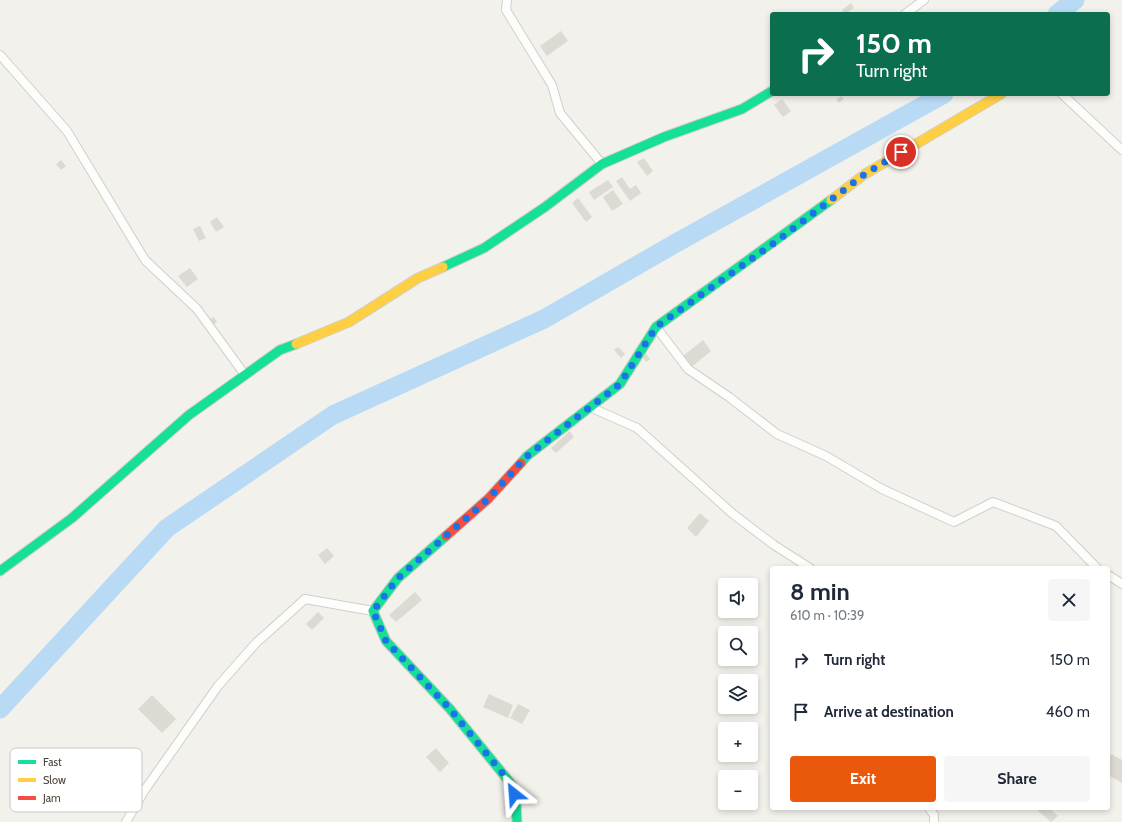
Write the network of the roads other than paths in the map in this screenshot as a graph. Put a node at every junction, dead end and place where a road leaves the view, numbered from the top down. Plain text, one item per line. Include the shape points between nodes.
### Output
1 (507, 0) edge
2 (924, 0) edge
3 (908, 12) edge
4 (0, 55) edge
5 (770, 92) edge
6 (998, 96) edge
7 (1064, 96) edge
8 (1122, 150) edge
9 (602, 164) junction
10 (656, 327) junction
11 (245, 375) junction
12 (590, 407) junction
13 (807, 566) edge
14 (1095, 566) edge
15 (0, 571) edge
16 (1110, 576) edge
17 (1122, 584) edge
18 (373, 611) junction
19 (142, 794) edge
20 (931, 810) edge
21 (132, 812) edge
22 (126, 822) edge
23 (517, 822) edge
24 (934, 822) edge

1 - 9 street via 506,10 552,85 560,113
2 - 3 street
4 - 11 street via 67,132 145,260 197,308
5 - 9 street via 742,109 664,137
6 - 10 street via 865,174
7 - 8 street
9 - 11 street via 484,248 418,278 349,322 280,350
10 - 12 street via 620,384
10 - 14 street via 688,369 777,434 826,456 882,489 954,522 993,502 1056,526
11 - 15 street via 189,415 72,518
12 - 13 street via 637,428 733,514
12 - 18 street via 527,456 488,499 398,578
16 - 17 street
18 - 19 street via 305,599 256,644 218,686
18 - 23 street via 386,641 450,709 512,785
20 - 24 street
21 - 22 street

